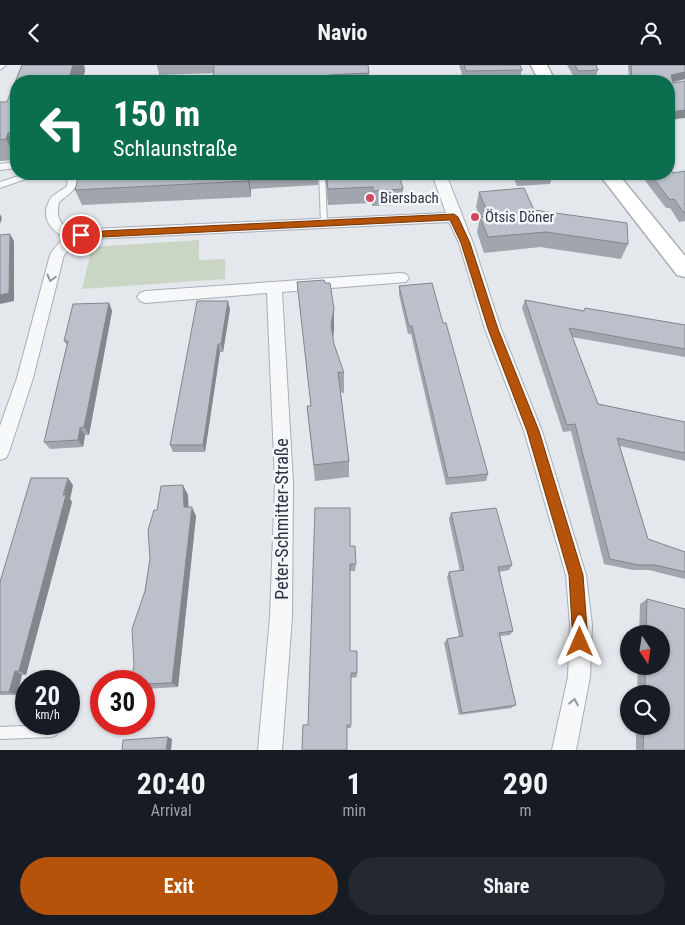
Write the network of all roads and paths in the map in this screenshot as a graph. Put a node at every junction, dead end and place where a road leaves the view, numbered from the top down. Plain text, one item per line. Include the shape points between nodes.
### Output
1 (16, 180) edge
2 (73, 180) edge
3 (323, 180) edge
4 (441, 180) edge
5 (613, 180) edge
6 (0, 185) edge
7 (454, 217) junction
8 (324, 225) junction
9 (74, 237) junction
10 (685, 270) edge
11 (402, 278) dead end
12 (274, 288) junction
13 (145, 297) dead end
14 (0, 452) edge
15 (15, 732) edge
16 (0, 733) edge
17 (270, 750) edge
18 (564, 750) edge

1 - 6 street
2 - 9 street via 73,185 54,201 51,221
3 - 8 lane
4 - 7 street
5 - 10 main road
7 - 8 street
18 -> 7 street via 579,677 581,625 576,575 533,431
8 - 9 street
9 -> 14 street via 57,255
11 - 12 street
12 - 13 street
12 - 17 street, Peter-Schmitter-Straße via 284,483 281,617
15 - 16 lane

